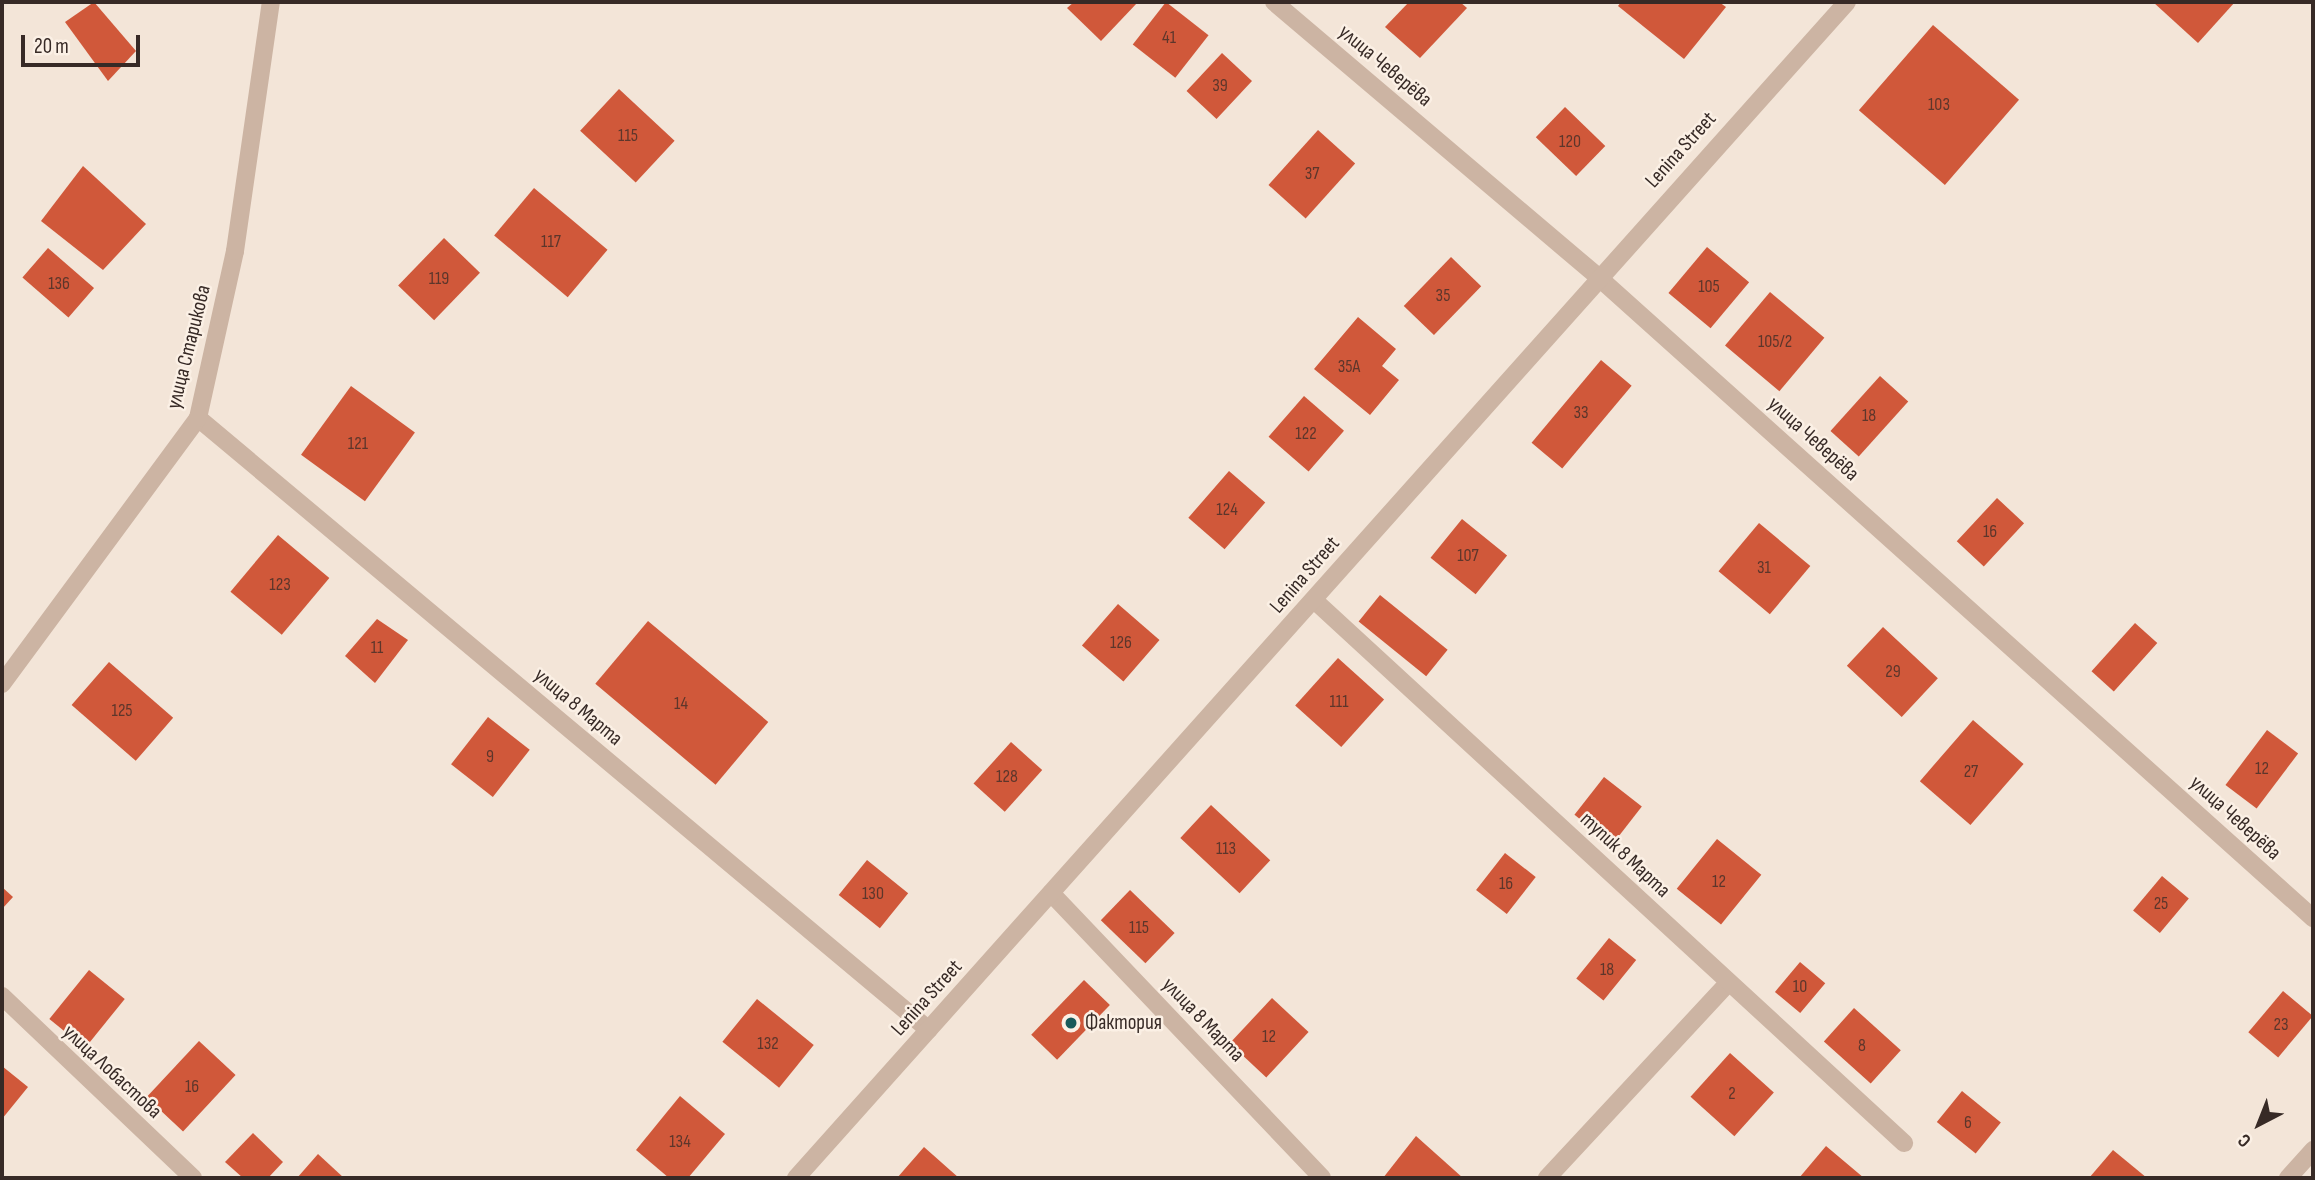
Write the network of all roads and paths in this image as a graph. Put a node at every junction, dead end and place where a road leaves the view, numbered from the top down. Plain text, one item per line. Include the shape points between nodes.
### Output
1 (271, 2) edge
2 (1274, 2) edge
3 (1847, 2) edge
4 (1597, 276) junction
5 (198, 418) junction
6 (1314, 600) junction
7 (2, 684) edge
8 (1051, 893) junction
9 (2313, 919) edge
10 (1729, 982) junction
11 (2, 996) edge
12 (929, 1030) junction
13 (1904, 1143) dead end
14 (2313, 1150) edge
15 (193, 1178) edge
16 (796, 1178) edge
17 (1322, 1178) edge
18 (1547, 1178) edge
19 (2288, 1178) edge

1 - 5 street, улица Старикова via 235,251
2 - 4 street, улица Чеверёва
3 - 4 street, Lenina Street
4 - 6 street, Lenina Street
4 - 9 street, улица Чеверёва
5 - 7 street, улица Старикова
5 - 12 street, улица 8 Марта
6 - 8 street, Lenina Street
6 - 10 street, тупик 8 Марта
8 - 12 street, Lenina Street
8 - 17 street, улица 8 Марта
10 - 13 street, тупик 8 Марта
10 - 18 street
11 - 15 street, улица Лобастова
12 - 16 street, Lenina Street
14 - 19 street

